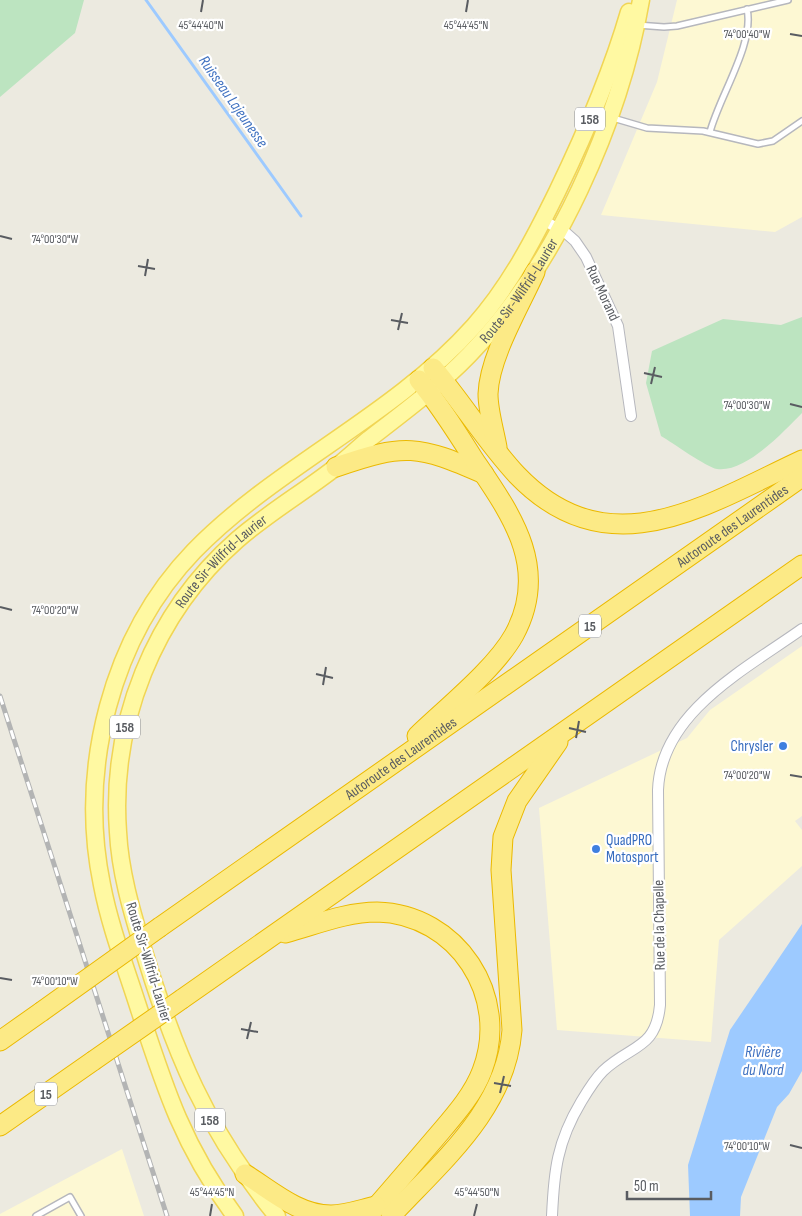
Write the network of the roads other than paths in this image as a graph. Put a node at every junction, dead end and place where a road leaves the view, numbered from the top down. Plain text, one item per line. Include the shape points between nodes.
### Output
1 (632, 0) edge
2 (641, 0) edge
3 (788, 0) edge
4 (747, 9) junction
5 (631, 24) junction
6 (601, 114) junction
7 (802, 121) edge
8 (710, 132) junction
9 (543, 220) junction
10 (559, 229) junction
11 (535, 272) junction
12 (431, 380) junction
13 (631, 416) dead end
14 (498, 451) junction
15 (802, 460) edge
16 (336, 467) junction
17 (484, 474) junction
18 (802, 477) edge
19 (802, 565) edge
20 (802, 629) edge
21 (567, 730) junction
22 (377, 775) junction
23 (270, 938) junction
24 (0, 1041) edge
25 (0, 1126) edge
26 (245, 1174) junction
27 (413, 1193) junction
28 (378, 1213) edge
29 (36, 1216) edge
30 (81, 1216) edge
31 (236, 1216) edge
32 (277, 1216) edge
33 (411, 1216) edge
34 (552, 1216) edge

1 - 5 main road, Route Sir-Wilfrid-Laurier / 158
2 - 5 main road, Route Sir-Wilfrid-Laurier / 158
3 - 4 lane
4 - 5 lane via 677,26
4 - 8 lane via 750,19 746,38
5 - 6 main road, Route Sir-Wilfrid-Laurier / 158
6 - 8 lane via 647,128
6 - 9 main road, Route Sir-Wilfrid-Laurier / 158
6 - 10 main road, Route Sir-Wilfrid-Laurier / 158
7 - 8 lane via 766,144
9 - 10 street, Rue Morand
9 - 12 main road, Route Sir-Wilfrid-Laurier / 158 via 495,301
10 - 11 main road, Route Sir-Wilfrid-Laurier / 158
10 - 13 street, Rue Morand via 581,248 615,316
11 - 12 main road, Route Sir-Wilfrid-Laurier / 158 via 500,321
11 - 14 highway via 490,377 489,403
12 - 14 highway
12 - 16 main road, Route Sir-Wilfrid-Laurier / 158
12 - 17 highway
12 - 31 main road, Route Sir-Wilfrid-Laurier / 158 via 241,510 191,554 136,634 104,721 97,758 94,816 99,869 108,911 178,1122 202,1167
14 - 15 highway via 523,481 555,504 594,521 626,524 650,523 687,513
16 - 17 highway via 382,452 407,449 437,455
16 - 26 main road, Route Sir-Wilfrid-Laurier / 158 via 237,540 198,581 178,608 140,680 129,713 119,764 116,798 119,850 147,961 168,1029 193,1088
17 - 22 highway via 511,515 523,546 528,586 522,617 513,636 494,660
18 - 22 highway, Autoroute des Laurentides / 15
19 - 21 highway, 15
20 - 34 street, Rue de la Chapelle via 703,702 666,751 658,784 660,1005 657,1024 646,1042 603,1071 569,1124 557,1156
21 - 23 highway, 15
21 - 27 highway via 517,801 503,838 502,876 512,1030 505,1070 480,1117
22 - 24 highway, Autoroute des Laurentides / 15, bridge
23 - 25 highway, 15, bridge
23 - 28 highway via 355,914 402,915 422,922 446,937 468,960 482,985 488,1005 489,1037 478,1080
26 - 28 highway via 313,1213
26 - 32 main road, Route Sir-Wilfrid-Laurier / 158
27 - 28 highway
27 - 33 highway
29 - 30 lane via 70,1197

